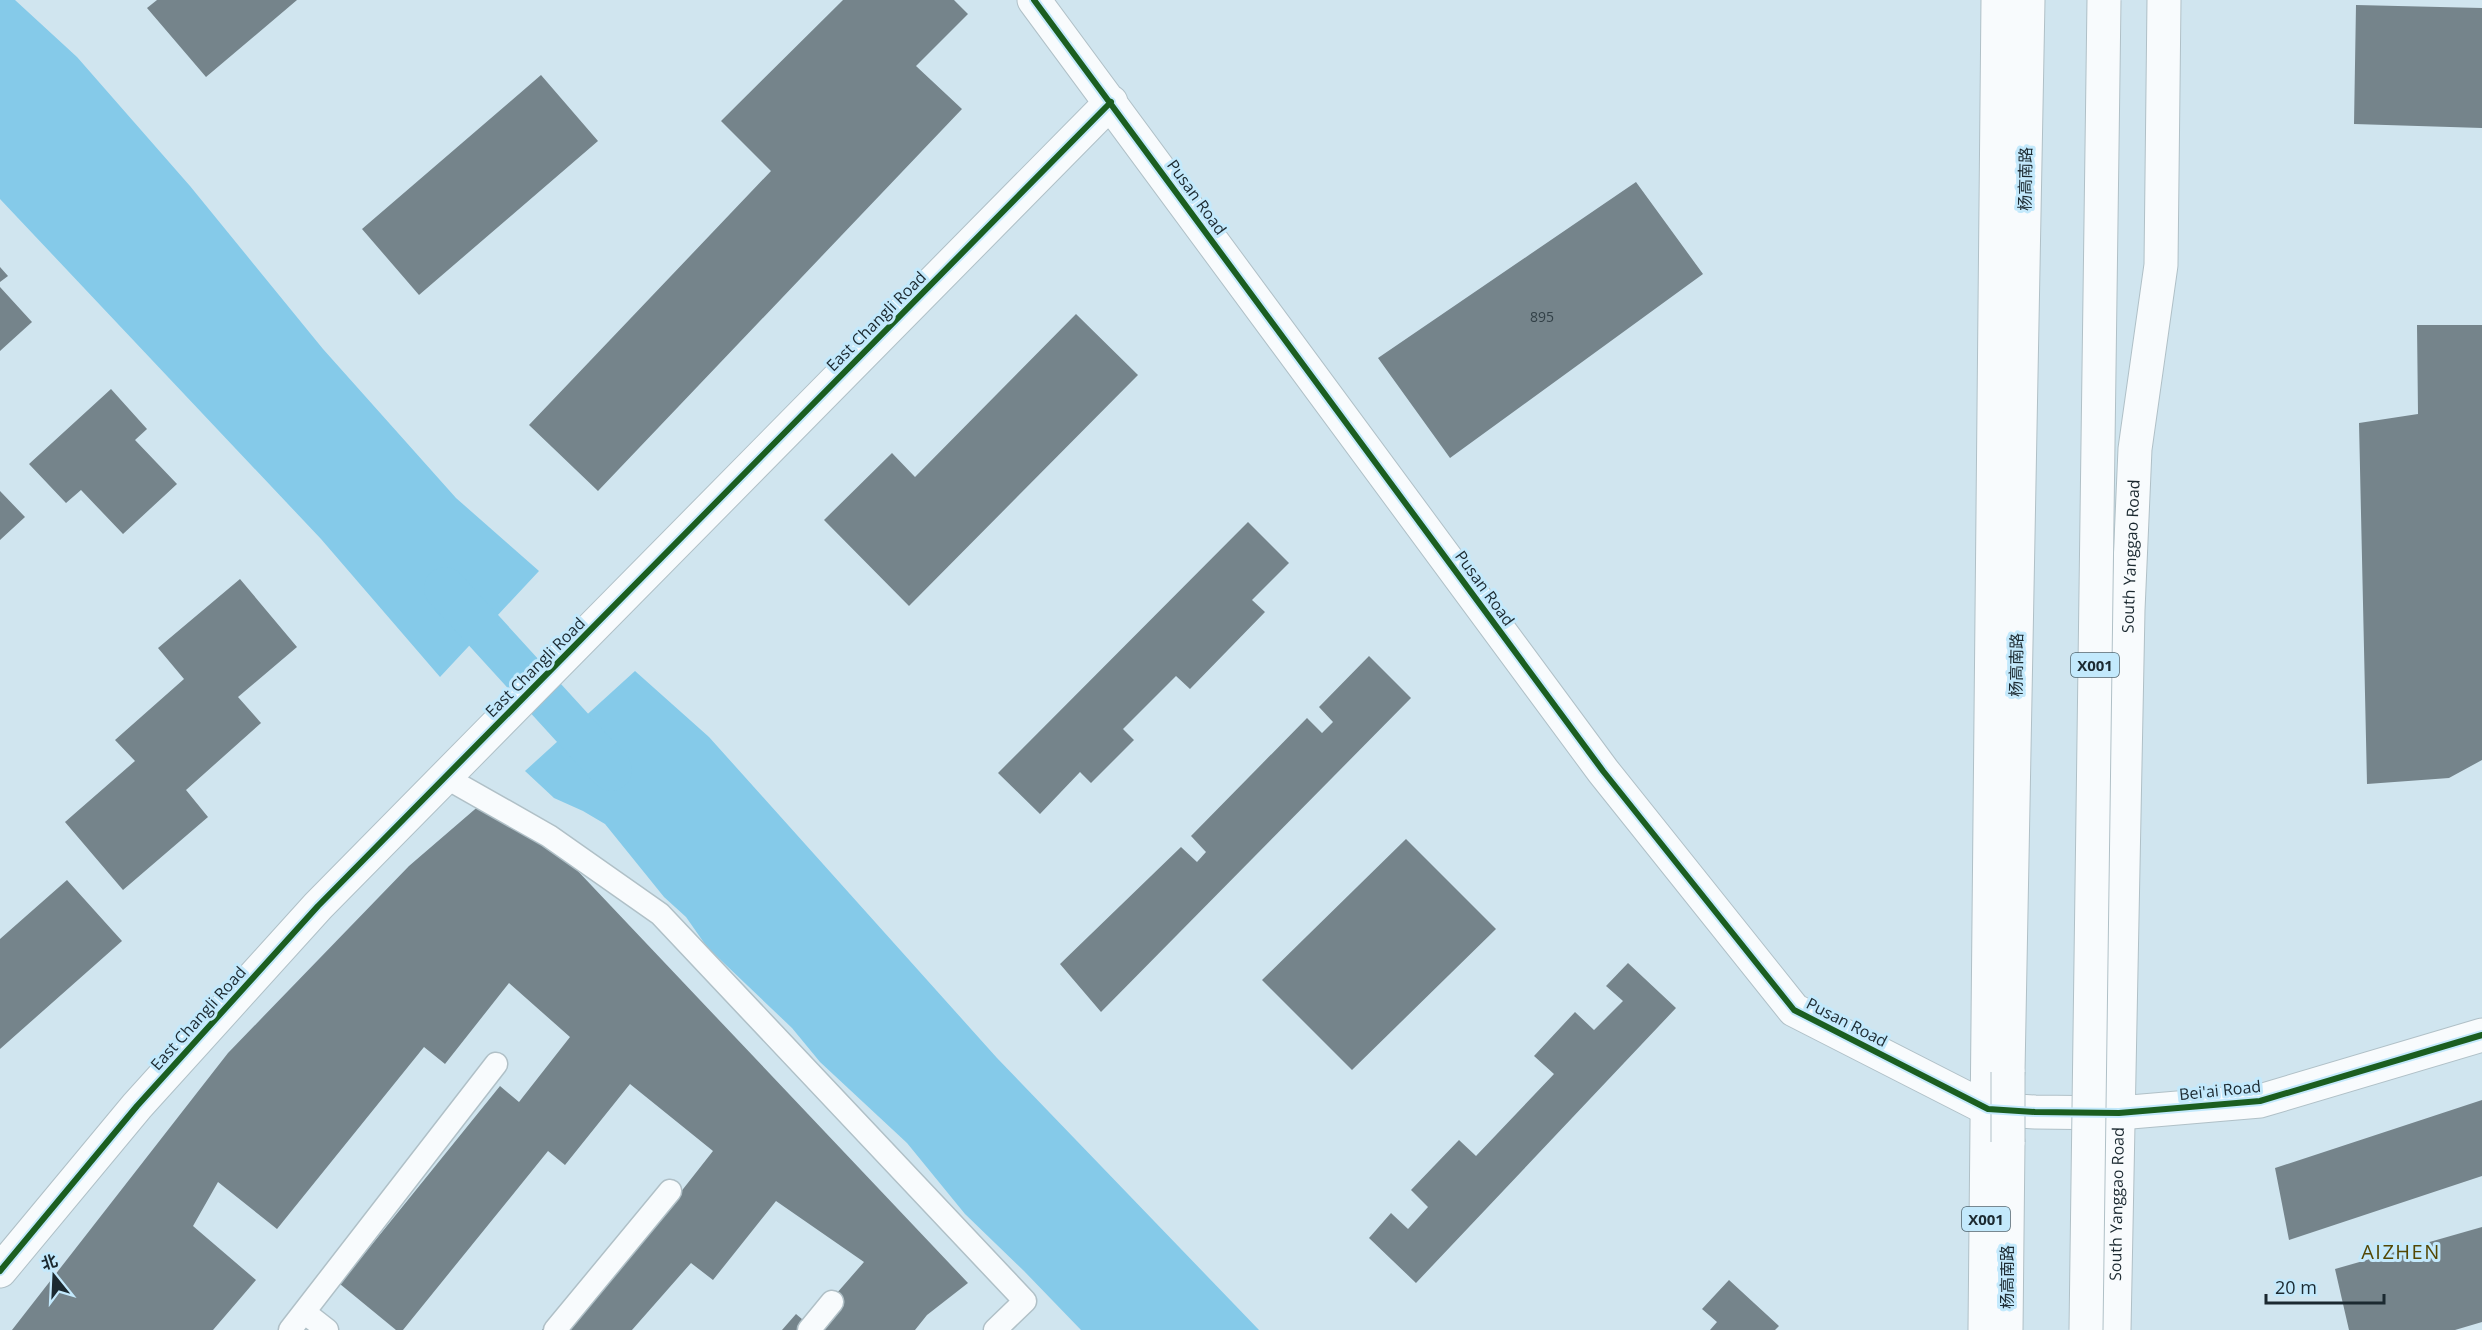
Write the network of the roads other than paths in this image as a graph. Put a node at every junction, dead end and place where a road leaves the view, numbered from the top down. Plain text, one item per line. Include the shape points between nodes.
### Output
1 (1034, 0) edge
2 (1998, 0) edge
3 (2028, 0) edge
4 (2104, 0) edge
5 (2164, 0) edge
6 (1111, 102) junction
7 (445, 777) junction
8 (2482, 1035) edge
9 (496, 1064) dead end
10 (1988, 1109) junction
11 (2119, 1113) junction
12 (670, 1191) dead end
13 (0, 1271) edge
14 (832, 1302) dead end
15 (304, 1312) junction
16 (290, 1330) edge
17 (327, 1330) edge
18 (555, 1330) edge
19 (809, 1330) edge
20 (995, 1330) edge
21 (1985, 1330) edge
22 (2006, 1330) edge
23 (2086, 1330) edge
24 (2114, 1330) edge

1 - 6 main road, Pusan Road
2 - 10 main road, X001
3 - 22 main road, 杨高南路 / X001, bridge
4 - 23 main road, X001, bridge
5 - 11 main road, South Yanggao Road / X001 via 2161,265 2135,449 2128,598
6 - 7 main road, East Changli Road
6 - 10 main road, Pusan Road via 1603,771 1794,1010
7 - 13 main road, East Changli Road via 318,906 196,1039
7 - 20 lane via 549,836 660,914 1025,1301
8 - 11 main road, Bei'ai Road via 2260,1101
9 - 15 lane
10 - 11 main road, Bei'ai Road
10 - 21 main road, X001
11 - 24 main road, South Yanggao Road / X001
12 - 18 lane
14 - 19 lane
15 - 16 lane
15 - 17 lane

